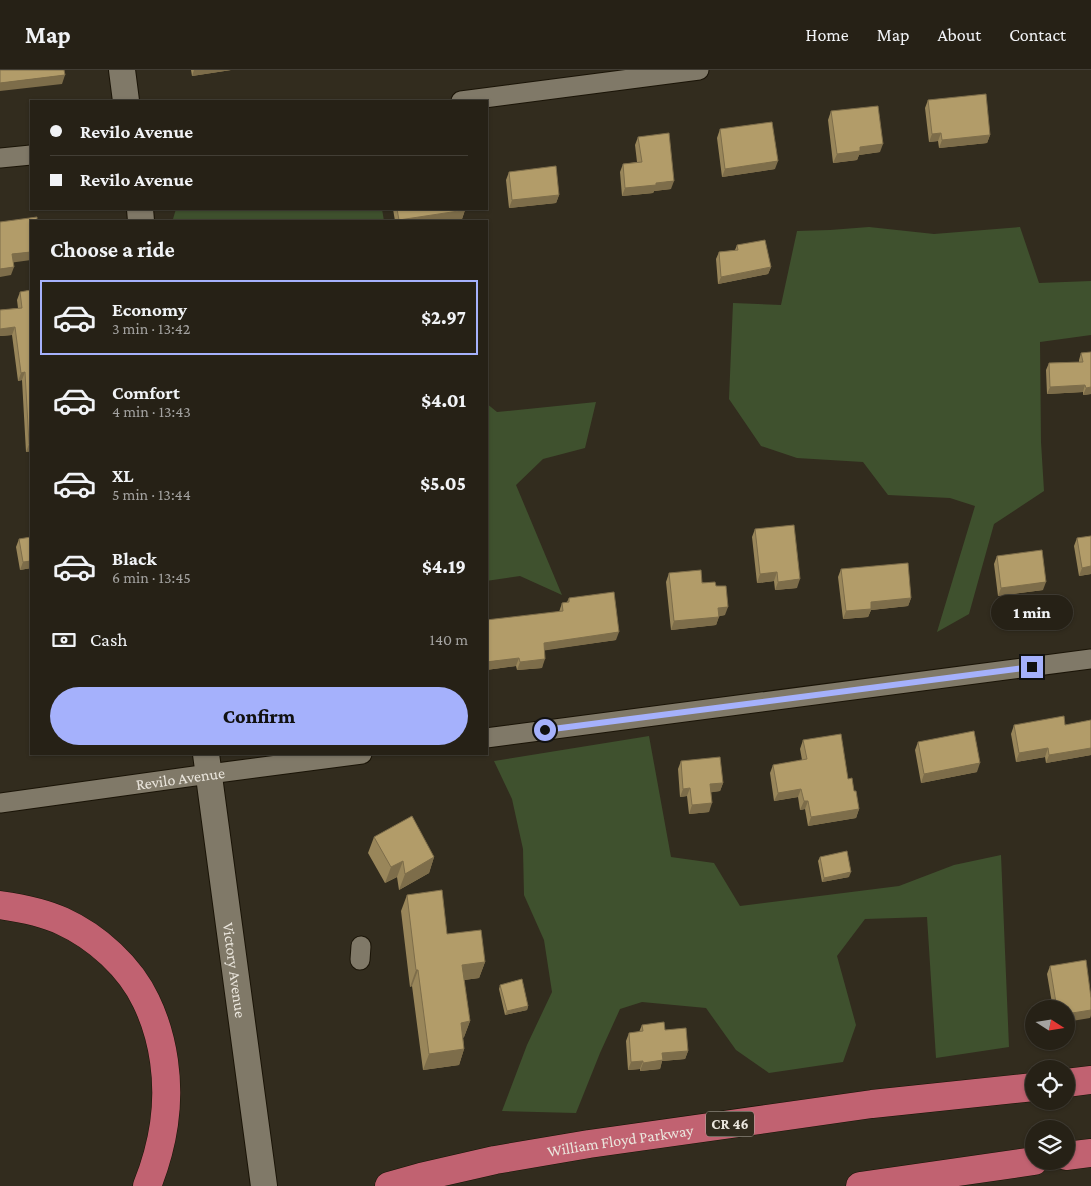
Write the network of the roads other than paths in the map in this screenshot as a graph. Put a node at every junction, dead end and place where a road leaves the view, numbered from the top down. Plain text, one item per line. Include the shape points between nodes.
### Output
1 (122, 70) edge
2 (699, 70) edge
3 (126, 100) edge
4 (469, 100) edge
5 (30, 155) edge
6 (0, 158) edge
7 (1091, 659) edge
8 (488, 738) edge
9 (346, 755) edge
10 (207, 764) edge
11 (0, 804) edge
12 (0, 905) edge
13 (1091, 1080) edge
14 (1075, 1082) edge
15 (1025, 1088) edge
16 (1091, 1153) edge
17 (1075, 1155) edge
18 (1025, 1162) edge
19 (147, 1186) edge
20 (264, 1186) edge
21 (389, 1186) edge
22 (860, 1186) edge

1 - 3 street
2 - 4 street
5 - 6 street
7 - 8 street
9 - 10 street, Revilo Avenue
10 - 11 street, Revilo Avenue
10 - 20 street, Victory Avenue
12 - 19 highway via 44,914 81,931 116,960 146,1000 162,1049 166,1096 164,1124
13 - 14 highway
15 - 21 highway, William Floyd Parkway / CR 46 via 872,1104 589,1144 495,1160
16 - 17 highway
18 - 22 highway

